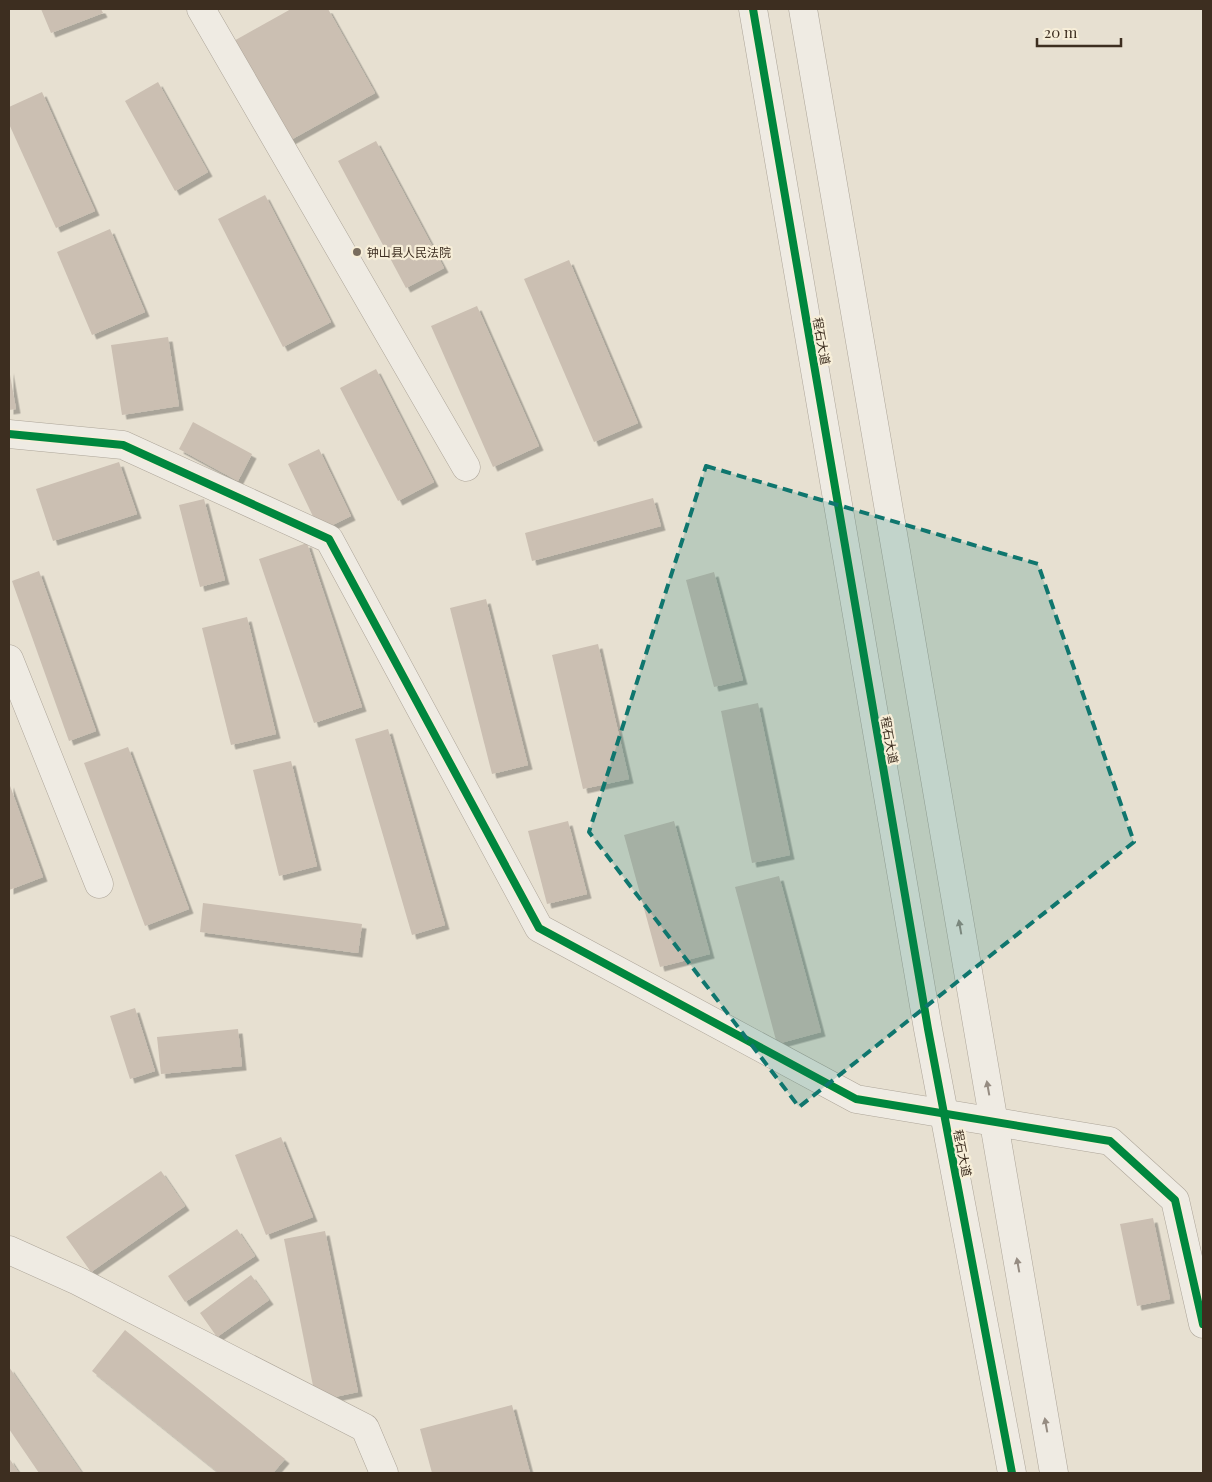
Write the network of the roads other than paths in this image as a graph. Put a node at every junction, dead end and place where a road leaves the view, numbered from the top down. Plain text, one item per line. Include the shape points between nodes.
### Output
1 (201, 9) edge
2 (753, 9) edge
3 (804, 9) edge
4 (9, 434) edge
5 (466, 467) dead end
6 (9, 660) edge
7 (99, 884) dead end
8 (945, 1114) junction
9 (994, 1123) junction
10 (9, 1250) edge
11 (1203, 1324) edge
12 (384, 1473) edge
13 (1012, 1473) edge
14 (1054, 1473) edge

1 - 5 street
2 - 8 street, 程石大道
9 -> 3 street
4 - 8 street via 123,445 329,539 539,928 856,1099
6 - 7 street
8 - 9 street
8 - 13 street, 程石大道
9 - 11 street via 1110,1141 1175,1200
14 -> 9 street
10 - 12 street via 87,1286 365,1428

